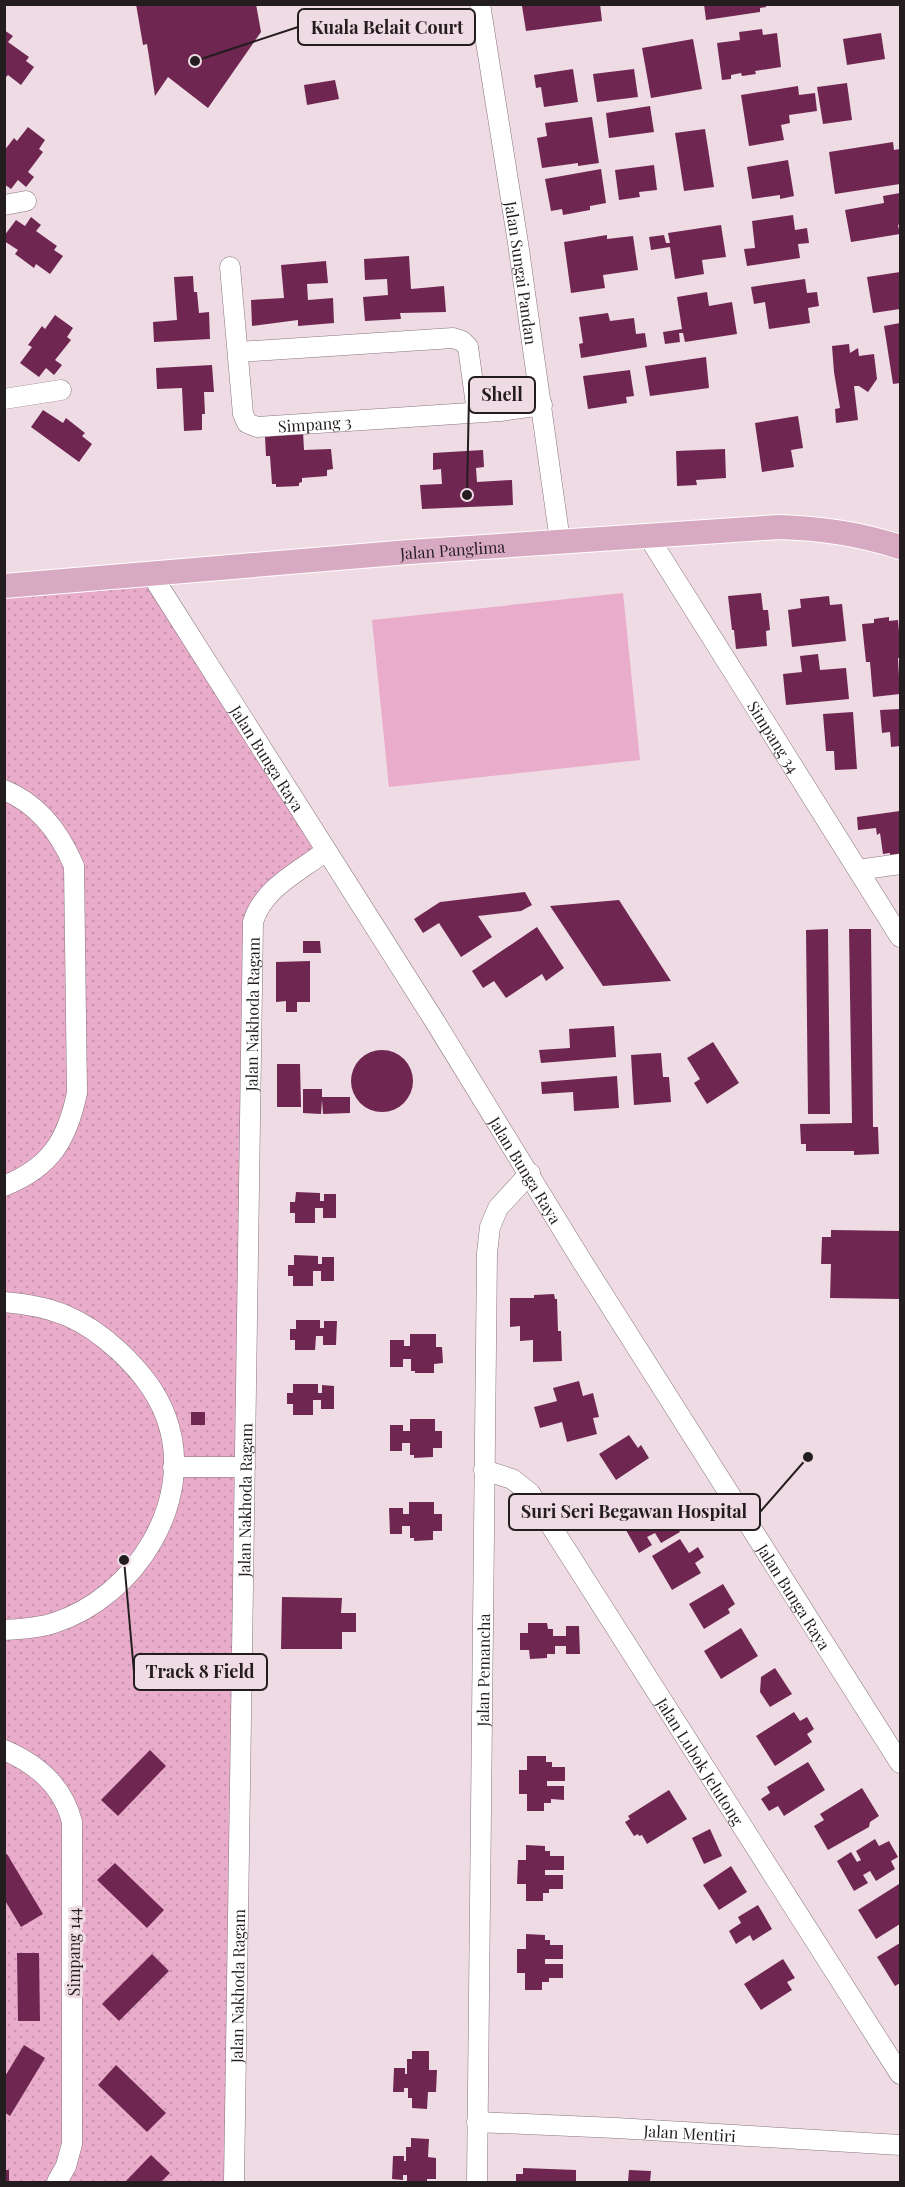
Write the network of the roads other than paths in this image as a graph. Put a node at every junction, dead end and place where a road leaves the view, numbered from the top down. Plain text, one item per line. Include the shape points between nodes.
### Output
1 (480, 4) edge
2 (26, 201) dead end
3 (4, 205) edge
4 (230, 267) dead end
5 (238, 352) junction
6 (61, 390) dead end
7 (4, 399) edge
8 (542, 405) junction
9 (477, 412) junction
10 (648, 536) junction
11 (560, 541) junction
12 (900, 547) edge
13 (152, 574) junction
14 (4, 586) edge
15 (4, 790) edge
16 (326, 851) junction
17 (900, 864) edge
18 (858, 870) junction
19 (900, 937) edge
20 (530, 1173) junction
21 (4, 1185) edge
22 (4, 1302) edge
23 (173, 1467) junction
24 (245, 1467) junction
25 (484, 1470) junction
26 (4, 1630) edge
27 (4, 1750) edge
28 (900, 1762) edge
29 (900, 2074) edge
30 (477, 2122) junction
31 (900, 2145) edge
32 (57, 2182) edge
33 (234, 2182) edge
34 (477, 2182) edge

1 - 8 street, Jalan Sungai Pandan
2 - 3 street
4 - 5 street, Simpang 3
5 - 9 street via 453,338 468,347
5 - 9 street, Simpang 3 via 243,414 247,423 257,427
6 - 7 street
8 - 9 street, Simpang 3
8 - 11 street, Jalan Sungai Pandan
10 - 11 main road, Jalan Panglima
10 - 12 main road, Jalan Panglima via 798,527 846,533
10 - 18 street, Simpang 34
11 - 13 main road, Jalan Panglima
13 - 14 main road, Jalan Panglima
13 - 16 street, Jalan Bunga Raya
15 - 21 street via 18,795 51,824 74,866 76,1081 71,1121 59,1144 29,1175
16 - 20 street, Jalan Bunga Raya
16 - 24 street, Jalan Nakhoda Ragam via 266,897 253,922
17 - 18 street
18 - 19 street, Simpang 34
20 - 25 street, Jalan Pemancha via 498,1208 490,1227 485,1307
20 - 28 street, Jalan Bunga Raya
22 - 23 street via 42,1307 81,1321 132,1363 151,1386 166,1417
23 - 24 street
23 - 26 street via 172,1486 156,1534 120,1583 71,1616 35,1628
24 - 33 street, Jalan Nakhoda Ragam
25 - 29 street, Jalan Lubok Jelutong via 512,1479 530,1493
25 - 30 street, Jalan Pemancha
27 - 32 street, Simpang 144 via 35,1766 48,1778 69,1808 72,1822 72,2144
30 - 31 street, Jalan Mentiri
30 - 34 street, Jalan Pemancha

